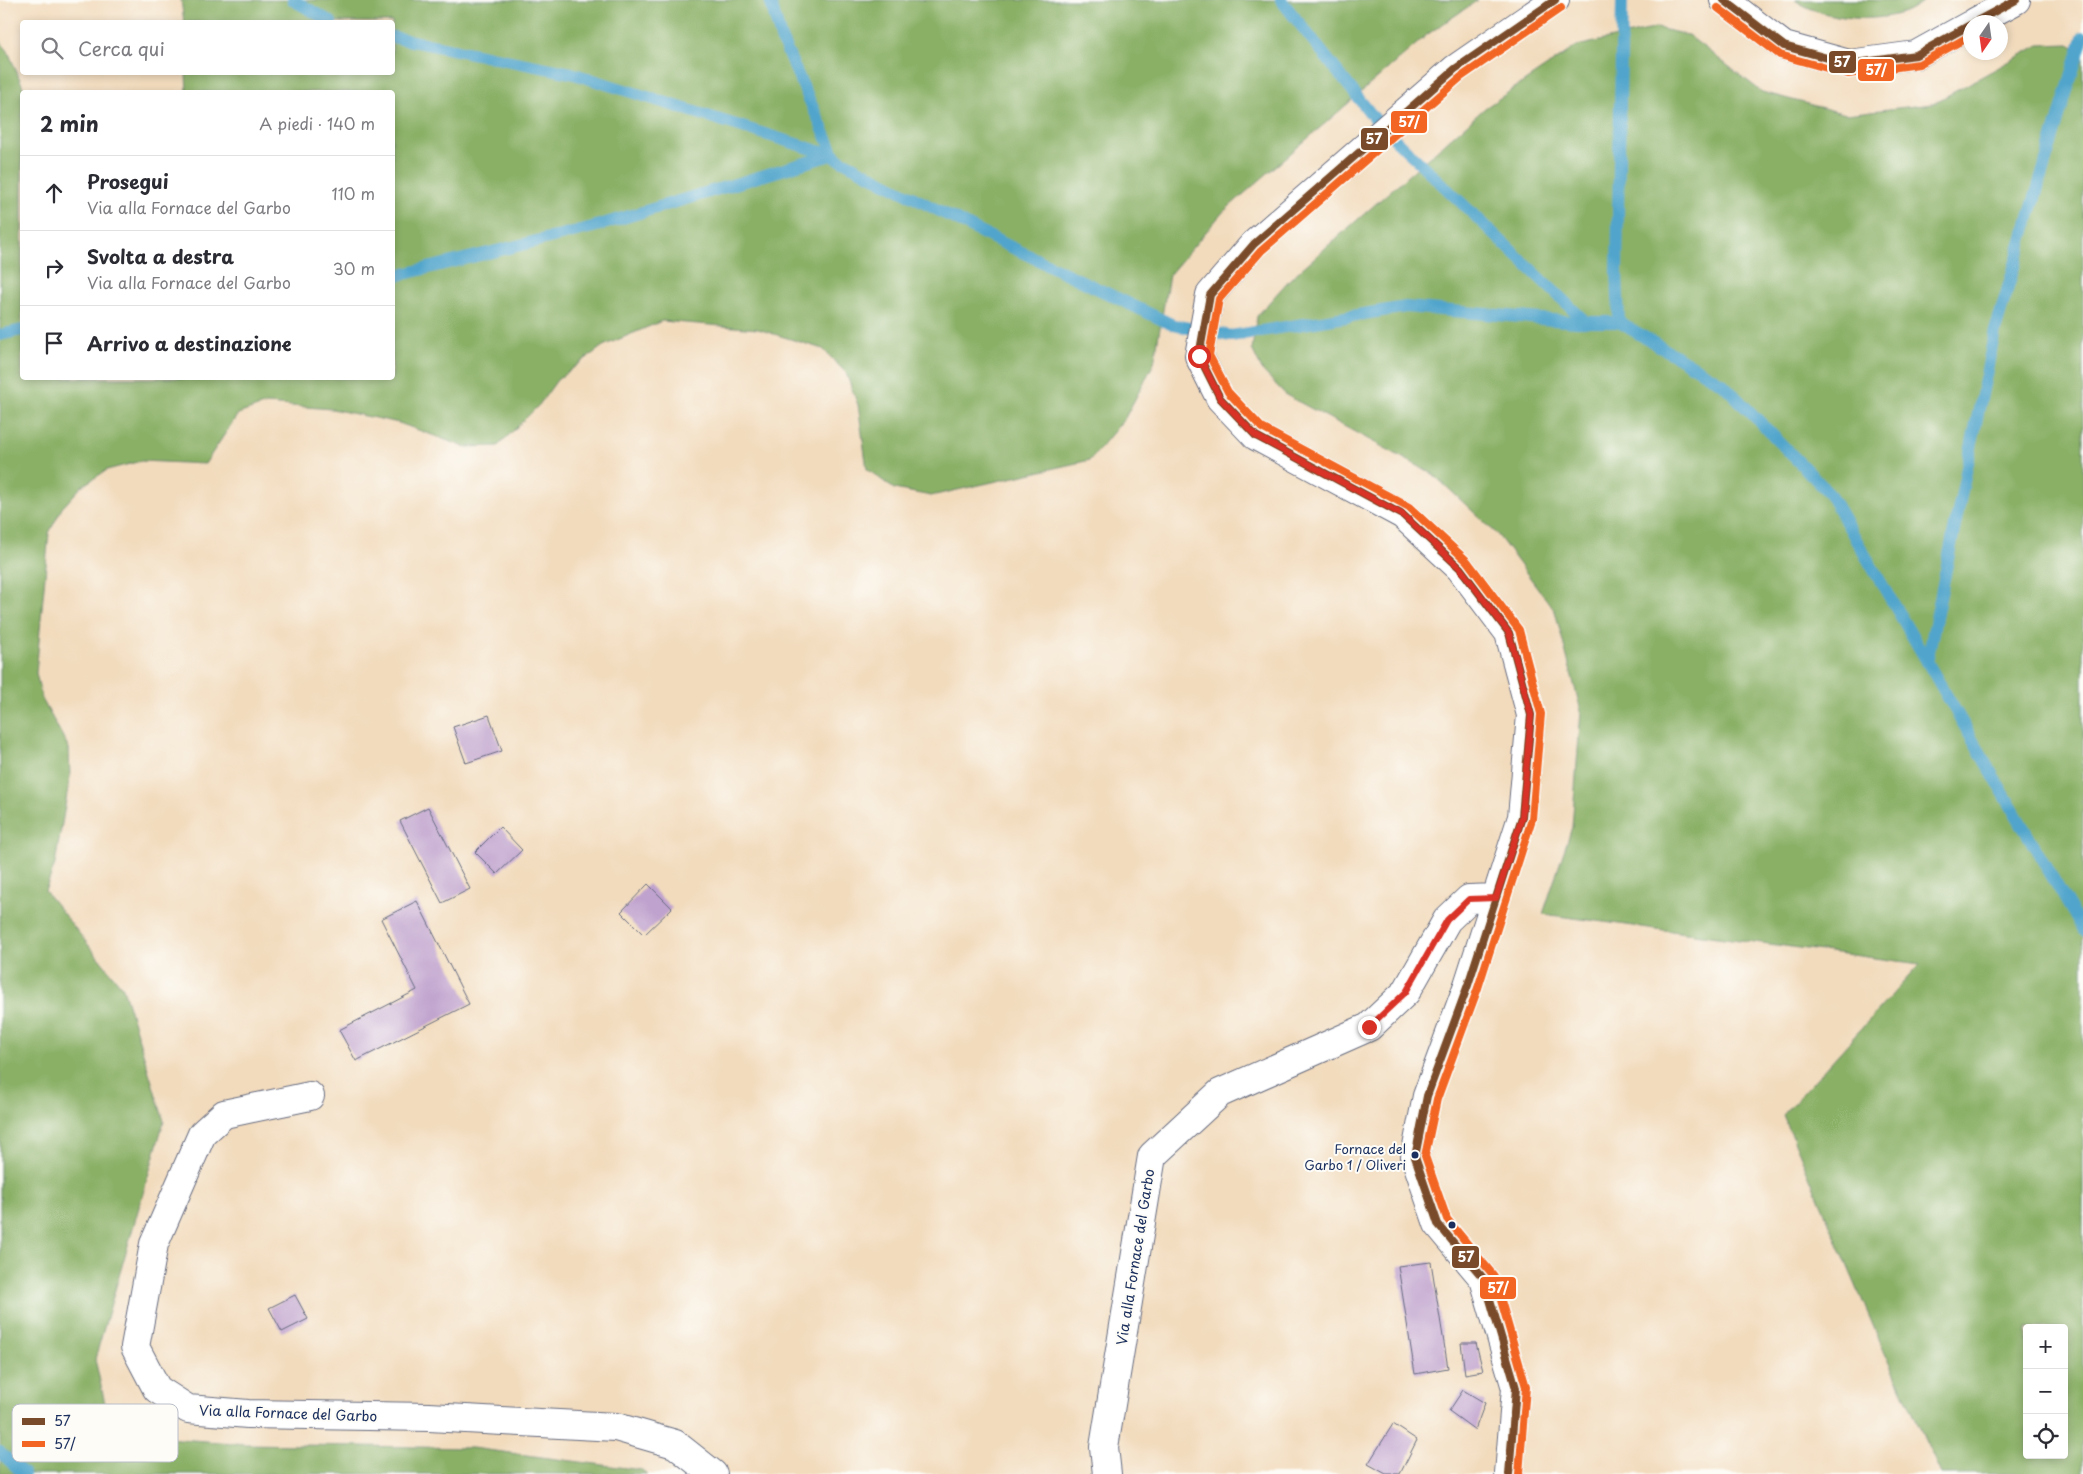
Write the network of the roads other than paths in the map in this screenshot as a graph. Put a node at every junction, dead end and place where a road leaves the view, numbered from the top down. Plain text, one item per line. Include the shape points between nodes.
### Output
1 (1556, 0) edge
2 (1724, 0) edge
3 (2016, 0) edge
4 (1988, 15) edge
5 (1963, 29) edge
6 (1496, 898) junction
7 (310, 1096) dead end
8 (713, 1474) edge
9 (1107, 1474) edge
10 (1509, 1474) edge

1 - 6 street via 1455,69 1254,244 1210,295 1199,356 1220,398 1256,436 1403,515 1460,568 1509,633 1531,715 1522,817
2 - 5 street via 1784,46 1849,64 1916,55
3 - 4 street
6 - 9 street, Via alla Fornace del Garbo via 1469,899 1447,920 1406,992 1369,1027 1220,1093 1152,1156 1104,1447
6 - 10 street via 1428,1096 1415,1157 1438,1224 1484,1279 1516,1388
7 - 8 street, Via alla Fornace del Garbo via 224,1114 202,1134 154,1244 134,1348 157,1389 188,1409 196,1410 616,1427 675,1444

